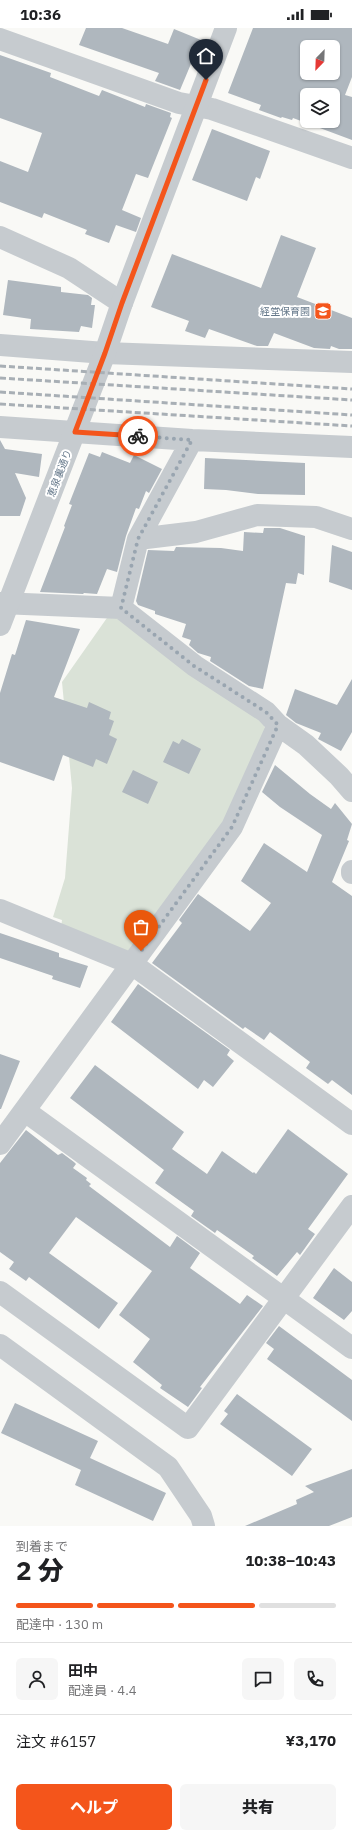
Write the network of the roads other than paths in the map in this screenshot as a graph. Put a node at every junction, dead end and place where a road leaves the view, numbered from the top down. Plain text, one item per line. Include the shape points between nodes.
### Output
1 (226, 28) edge
2 (0, 39) edge
3 (196, 107) junction
4 (352, 158) edge
5 (0, 237) edge
6 (122, 303) junction
7 (0, 345) edge
8 (105, 353) junction
9 (352, 362) edge
10 (0, 428) edge
11 (75, 432) junction
12 (192, 440) junction
13 (352, 447) edge
14 (352, 529) edge
15 (138, 539) junction
16 (4, 603) edge
17 (121, 608) junction
18 (0, 625) edge
19 (278, 725) junction
20 (352, 791) edge
21 (0, 910) edge
22 (132, 964) junction
23 (25, 1111) junction
24 (352, 1124) edge
25 (0, 1144) edge
26 (352, 1206) edge
27 (0, 1292) edge
28 (284, 1298) junction
29 (0, 1345) edge
30 (352, 1348) edge
31 (204, 1526) edge

1 - 3 street, 恵泉裏通り
2 - 3 street
3 - 4 street via 212,109
3 - 6 street, 恵泉裏通り
5 - 6 street via 69,268
6 - 8 street, 恵泉裏通り
7 - 8 street
8 - 9 street
8 - 11 street, 恵泉裏通り
10 - 11 street
11 - 12 street
11 - 16 street, 恵泉裏通り
12 - 13 street
12 - 15 street
14 - 15 street via 316,517 257,516 196,532
15 - 17 street
16 - 17 street
16 - 18 street, 恵泉裏通り
17 - 19 street via 194,666 266,712
19 - 20 street via 306,745
19 - 22 street via 232,827
21 - 22 street
22 - 23 street
22 - 24 street
23 - 25 street
23 - 28 street
26 - 28 street
27 - 28 street via 188,1428
28 - 30 street
29 - 31 street via 168,1467 201,1516

